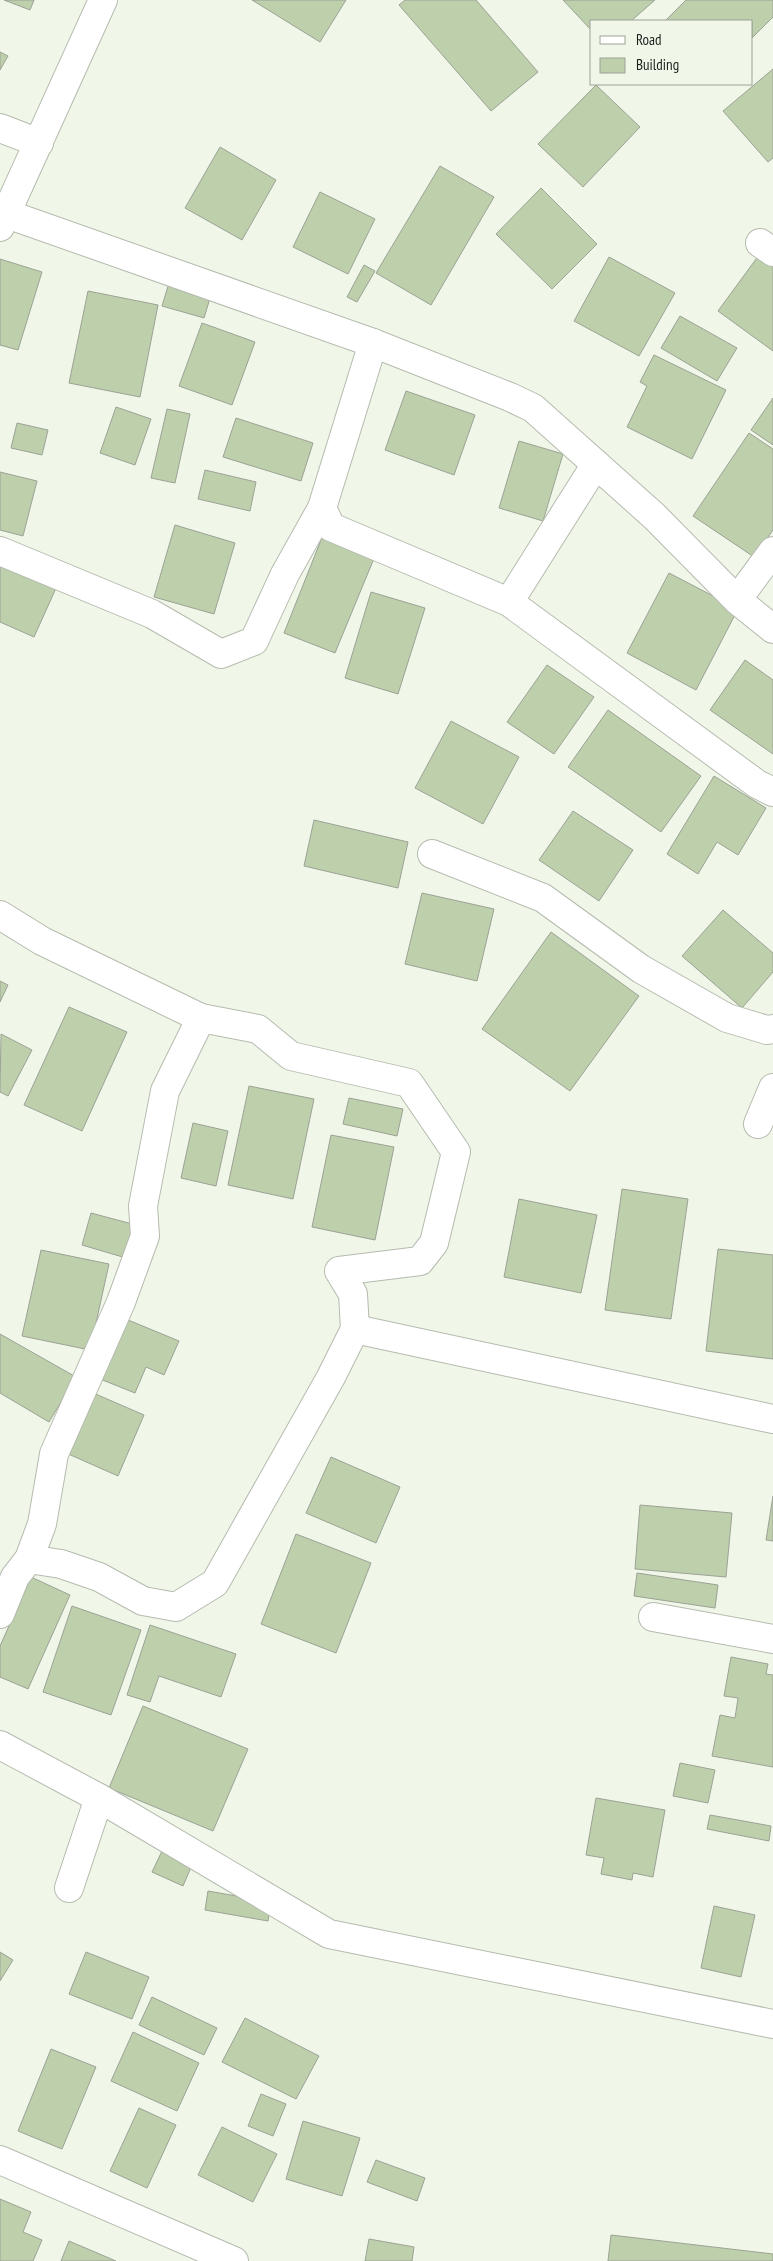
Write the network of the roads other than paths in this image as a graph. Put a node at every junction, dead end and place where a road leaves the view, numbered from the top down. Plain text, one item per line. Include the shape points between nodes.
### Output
1 (103, 0) edge
2 (0, 128) edge
3 (38, 143) junction
4 (3, 220) edge
5 (373, 343) junction
6 (596, 464) junction
7 (322, 508) junction
8 (773, 551) edge
9 (0, 552) edge
10 (737, 600) junction
11 (509, 602) junction
12 (773, 629) edge
13 (773, 792) edge
14 (432, 854) dead end
15 (0, 915) edge
16 (201, 1018) junction
17 (773, 1029) edge
18 (773, 1088) edge
19 (758, 1124) dead end
20 (355, 1329) junction
21 (773, 1419) edge
22 (29, 1559) junction
23 (0, 1614) edge
24 (653, 1617) dead end
25 (773, 1639) edge
26 (0, 1745) edge
27 (99, 1798) junction
28 (69, 1888) dead end
29 (773, 2024) edge
30 (0, 2160) edge
31 (234, 2261) edge

1 - 3 street
2 - 3 street
3 - 4 street
4 - 5 street
5 - 6 street via 532,408
5 - 7 street
6 - 10 street via 654,516
6 - 11 street
7 - 9 street via 285,574 254,641 221,654 152,614
7 - 11 street via 332,527
8 - 10 street
10 - 12 street
11 - 13 street via 757,784
14 - 17 street via 542,898 641,969 727,1018
15 - 16 street via 42,941
16 - 20 street via 258,1030 291,1056 408,1083 456,1152 434,1243 420,1261 339,1271 353,1294
16 - 22 street via 165,1091 143,1206 145,1236 121,1302 54,1454 42,1524
18 - 19 street
20 - 21 street
20 - 22 street via 215,1583 176,1607 143,1601 90,1573
22 - 23 street via 15,1577
24 - 25 street
26 - 27 street
27 - 28 street
27 - 29 street via 329,1934
30 - 31 street

